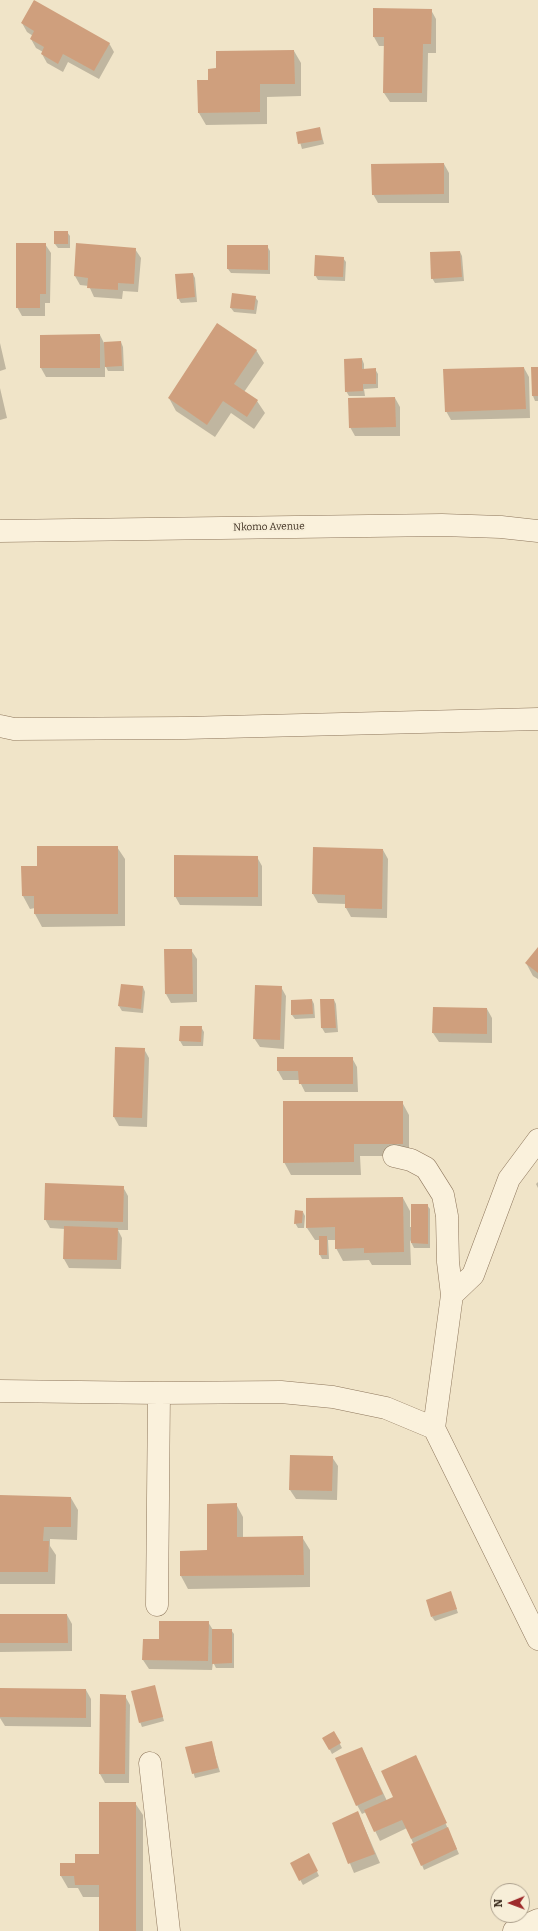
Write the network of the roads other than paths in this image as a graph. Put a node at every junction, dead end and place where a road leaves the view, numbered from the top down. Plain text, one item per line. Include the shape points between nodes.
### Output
1 (0, 531) edge
2 (538, 531) edge
3 (538, 719) edge
4 (0, 726) edge
5 (538, 1140) edge
6 (394, 1156) dead end
7 (452, 1296) junction
8 (0, 1391) edge
9 (159, 1393) junction
10 (434, 1428) junction
11 (157, 1606) dead end
12 (538, 1639) edge
13 (150, 1763) dead end
14 (538, 1920) edge
15 (169, 1931) edge
16 (514, 1931) edge

1 - 2 street, Nkomo Avenue via 442,525
3 - 4 street via 185,728
5 - 7 street via 509,1179 473,1275
6 - 7 street via 411,1160 426,1168 443,1195 447,1216
7 - 10 street
8 - 9 street
9 - 10 street via 281,1392 333,1397 386,1408
9 - 11 street
10 - 12 street
13 - 15 street
14 - 16 street

